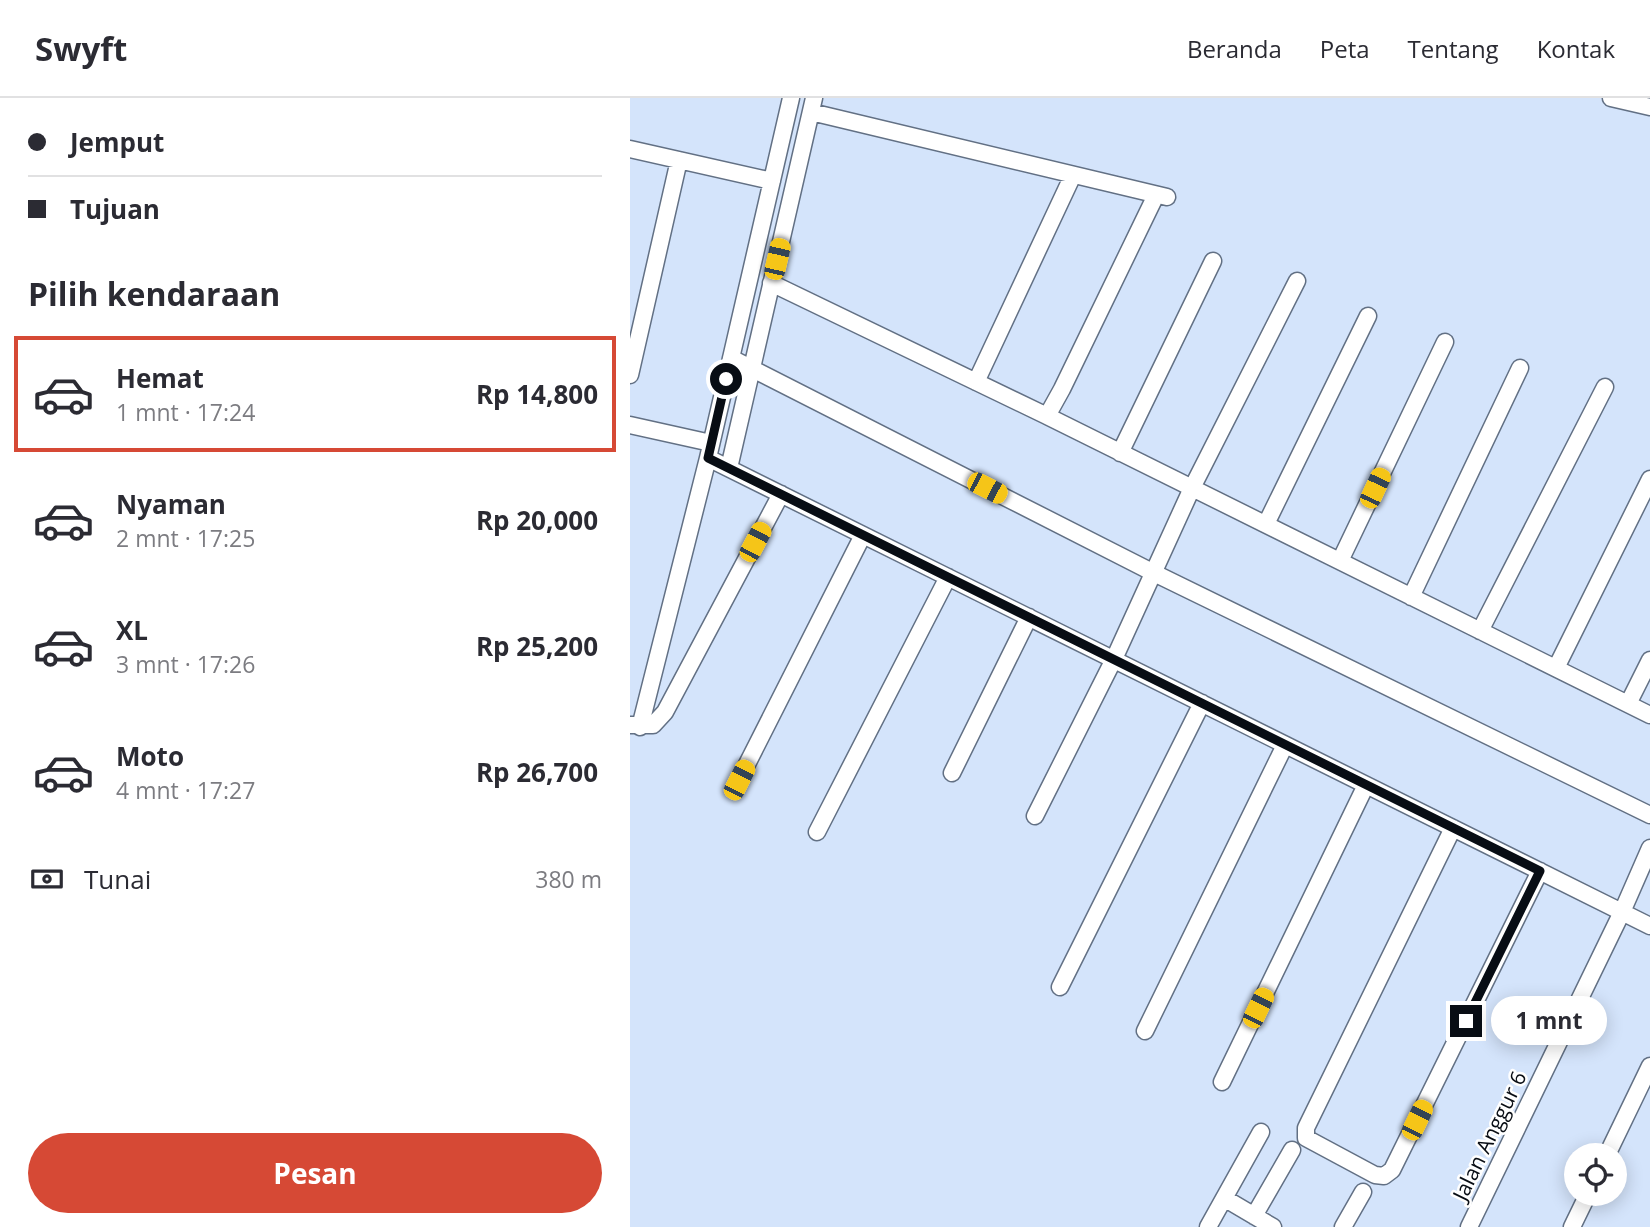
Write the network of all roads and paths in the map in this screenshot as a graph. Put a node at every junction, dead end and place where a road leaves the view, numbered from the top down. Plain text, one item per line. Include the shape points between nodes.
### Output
1 (1611, 98) edge
2 (786, 99) edge
3 (812, 105) edge
4 (1650, 107) edge
5 (630, 149) edge
6 (679, 160) junction
7 (1073, 175) junction
8 (772, 181) junction
9 (1213, 261) dead end
10 (1297, 281) dead end
11 (771, 283) junction
12 (1368, 316) dead end
13 (1445, 342) dead end
14 (731, 358) junction
15 (752, 368) junction
16 (1520, 368) dead end
17 (630, 375) edge
18 (976, 382) junction
19 (1605, 387) dead end
20 (1047, 416) junction
21 (630, 425) edge
22 (709, 451) junction
23 (1120, 453) junction
24 (729, 468) junction
25 (1650, 478) edge
26 (1192, 488) junction
27 (781, 494) junction
28 (1266, 524) junction
29 (863, 535) junction
30 (1340, 561) junction
31 (1152, 572) junction
32 (948, 577) junction
33 (1411, 597) junction
34 (1029, 617) junction
35 (1480, 631) junction
36 (1114, 659) junction
37 (1650, 660) edge
38 (1556, 668) junction
39 (1202, 703) junction
40 (1628, 704) junction
41 (1650, 715) edge
42 (635, 726) edge
43 (1285, 745) junction
44 (952, 773) dead end
45 (739, 780) dead end
46 (1366, 785) junction
47 (1650, 815) edge
48 (1035, 816) dead end
49 (1453, 828) junction
50 (817, 832) dead end
51 (1650, 848) edge
52 (1540, 871) junction
53 (1622, 912) junction
54 (1650, 926) edge
55 (1060, 986) dead end
56 (1145, 1031) dead end
57 (1650, 1066) edge
58 (1222, 1082) dead end
59 (1261, 1132) dead end
60 (1613, 1143) edge
61 (1292, 1150) dead end
62 (1363, 1192) dead end
63 (1224, 1198) junction
64 (1582, 1206) edge
65 (1254, 1216) junction
66 (1208, 1227) edge
67 (1273, 1227) edge
68 (1343, 1227) edge
69 (1469, 1227) edge
70 (1572, 1227) edge

1 - 4 street
2 - 8 street
3 - 7 street
3 - 11 street
5 - 6 street
6 - 8 street
6 - 17 street
7 - 18 street
7 - 20 street via 1162,196
8 - 14 street
9 - 23 street
10 - 26 street
11 - 15 street
11 - 18 street
12 - 28 street
13 - 30 street
14 - 15 street
14 - 22 street
15 - 24 street
15 - 31 street
16 - 33 street
18 - 20 street
19 - 35 street
20 - 23 street
21 - 22 street
22 - 24 street
22 - 42 street
23 - 26 street
24 - 27 street
25 - 38 street
26 - 28 street
26 - 31 street
27 - 29 street
27 - 42 street via 665,712 653,725
28 - 30 street
29 - 32 street
29 - 45 street
30 - 33 street
31 - 36 street
31 - 47 street
32 - 34 street
32 - 50 street
33 - 35 street
34 - 36 street
34 - 44 street
35 - 38 street
36 - 39 street
36 - 48 street
37 - 40 street
38 - 40 street
39 - 43 street
39 - 55 street
40 - 41 street
43 - 46 street
43 - 56 street
46 - 49 street
46 - 58 street
49 - 52 street
49 - 52 street via 1306,1128 1306,1138 1375,1175 1392,1170
51 - 53 street, Jalan Anggur 6
52 - 53 street
53 - 54 street
53 - 69 street, Jalan Anggur 6
57 - 60 street
59 - 63 street
61 - 65 street
62 - 68 street
63 - 65 street
63 - 66 street
64 - 70 street
65 - 67 street

